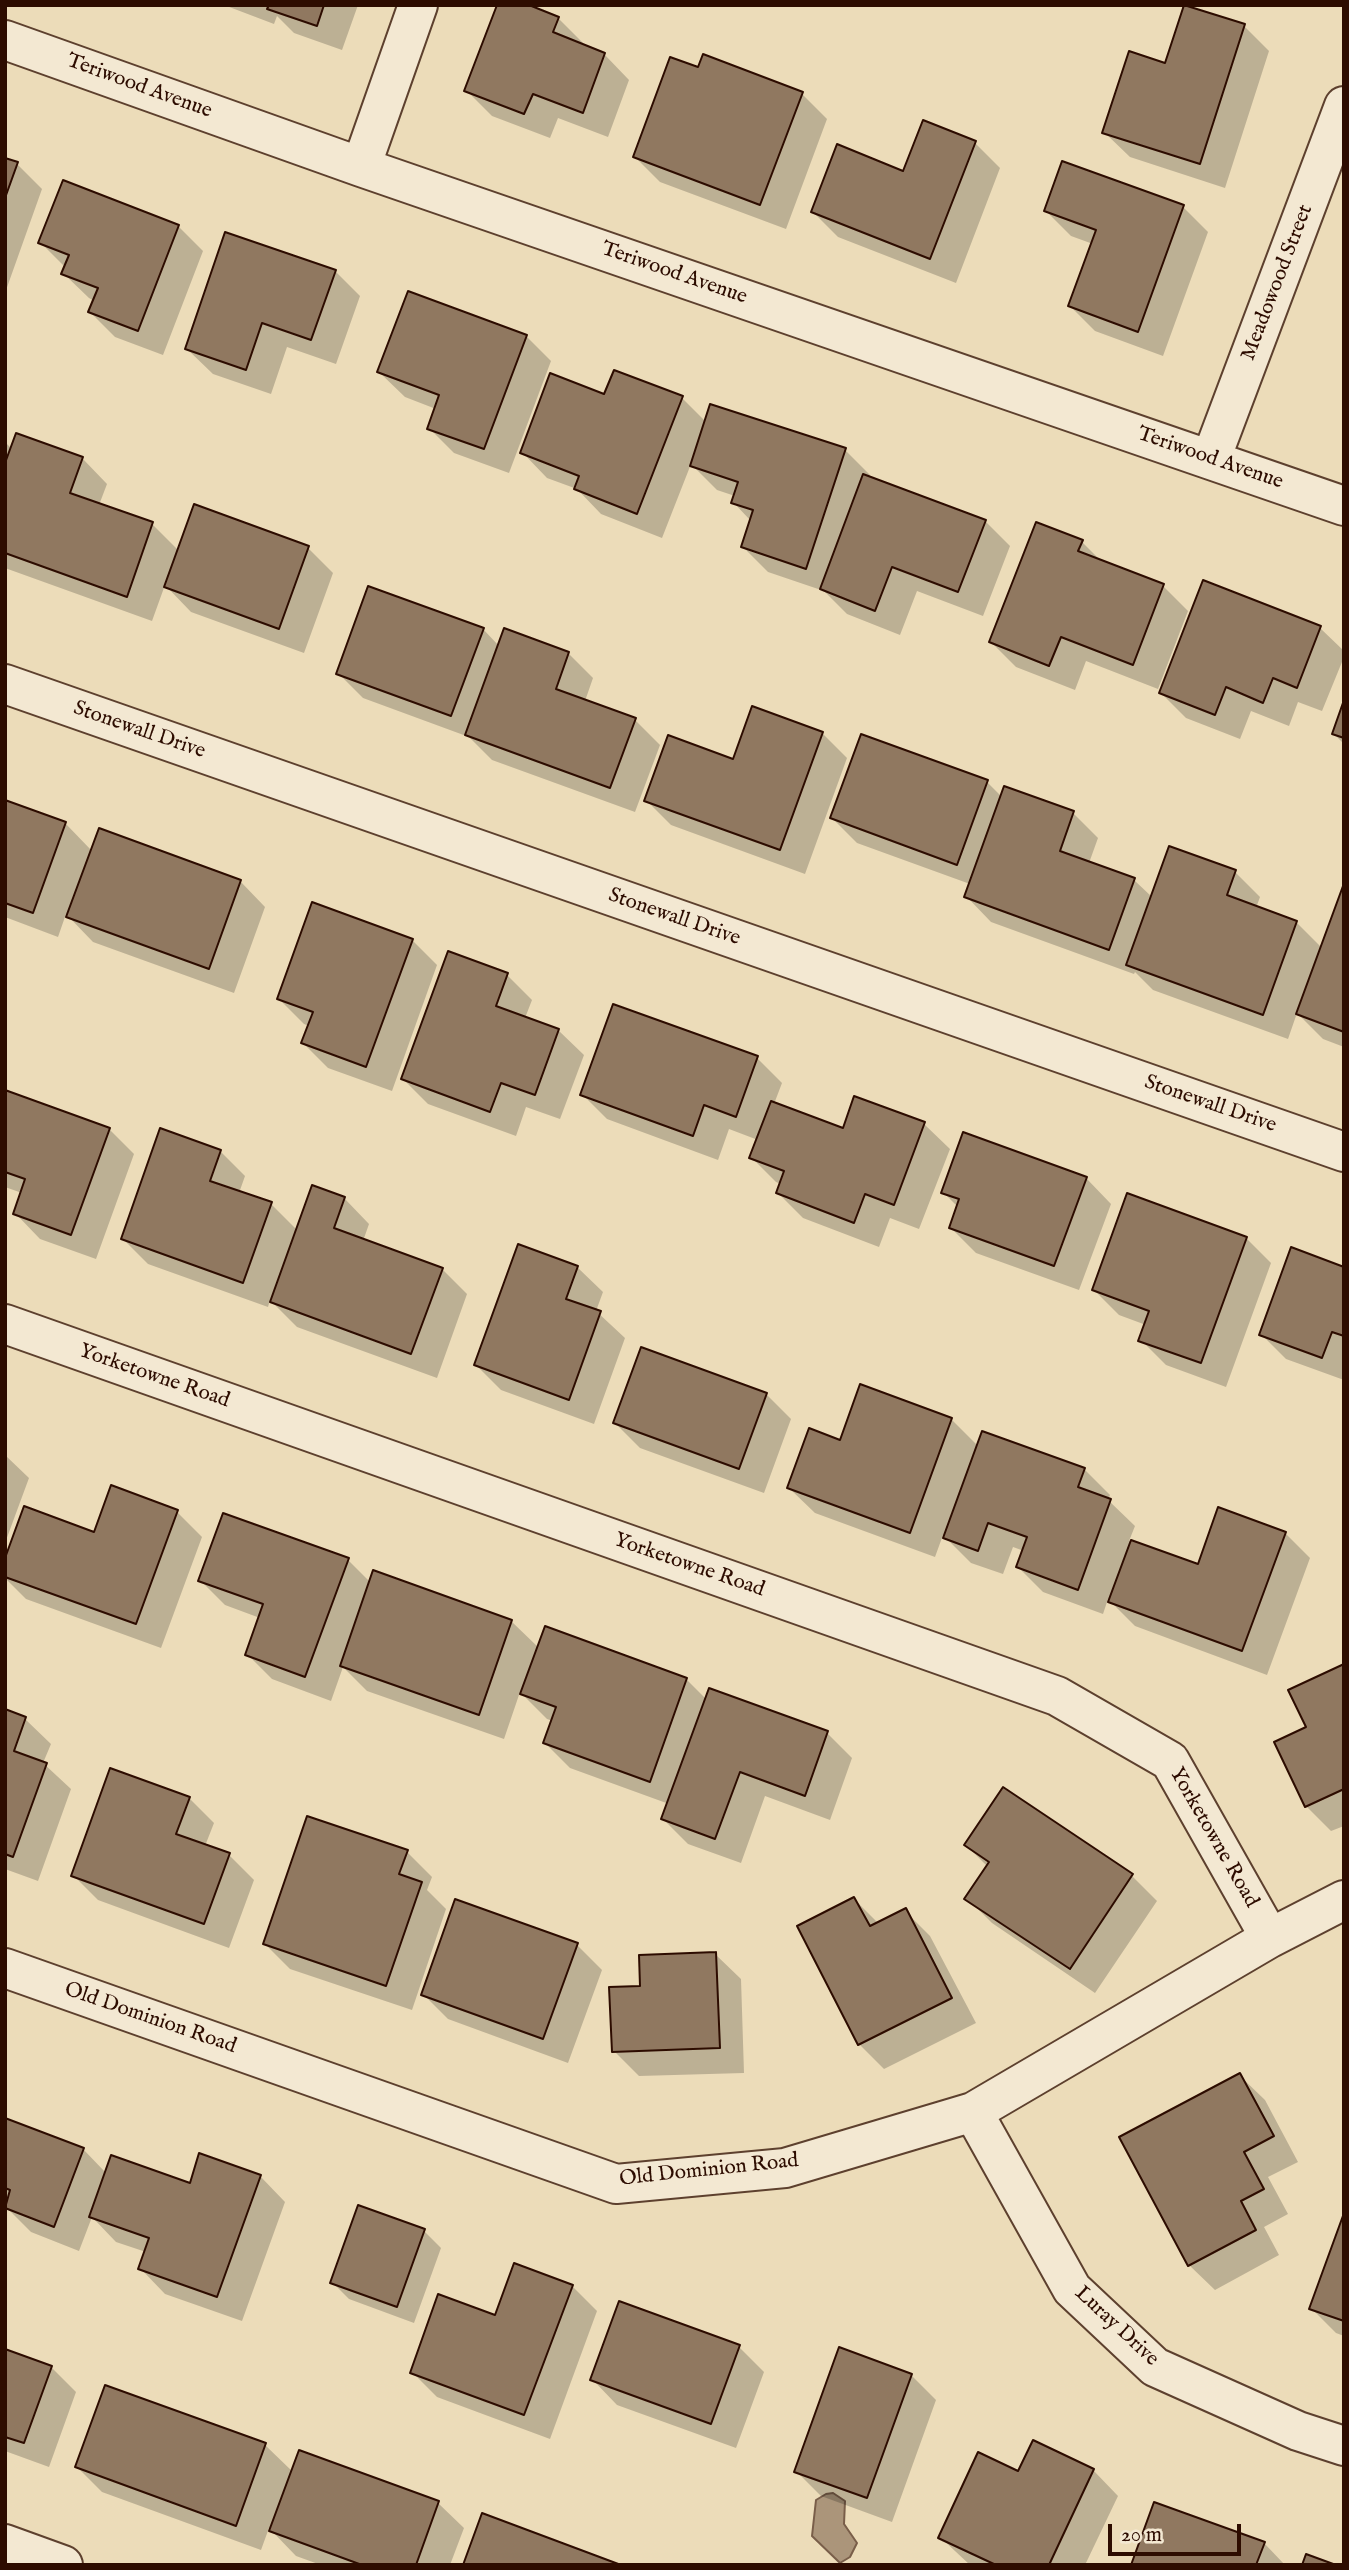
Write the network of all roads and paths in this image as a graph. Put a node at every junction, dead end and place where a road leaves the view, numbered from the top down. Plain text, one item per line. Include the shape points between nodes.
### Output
1 (418, 5) edge
2 (5, 40) edge
3 (1344, 106) edge
4 (361, 167) junction
5 (1212, 459) junction
6 (1344, 506) edge
7 (5, 684) edge
8 (1344, 1152) edge
9 (5, 1324) edge
10 (1344, 1900) edge
11 (1270, 1938) junction
12 (5, 1968) edge
13 (973, 2112) junction
14 (1344, 2446) edge
15 (5, 2544) edge
16 (63, 2565) edge

1 - 4 street
2 - 4 street, Teriwood Avenue
3 - 5 street, Meadowood Street
4 - 5 street, Teriwood Avenue
5 - 6 street, Teriwood Avenue
7 - 8 street, Stonewall Drive
9 - 11 street, Yorketowne Road via 1057,1696 1170,1760
10 - 11 street, Old Dominion Road
11 - 13 street, Old Dominion Road
12 - 13 street, Old Dominion Road via 616,2184 785,2168
13 - 14 street, Luray Drive via 1072,2289 1155,2367 1298,2431
15 - 16 street

